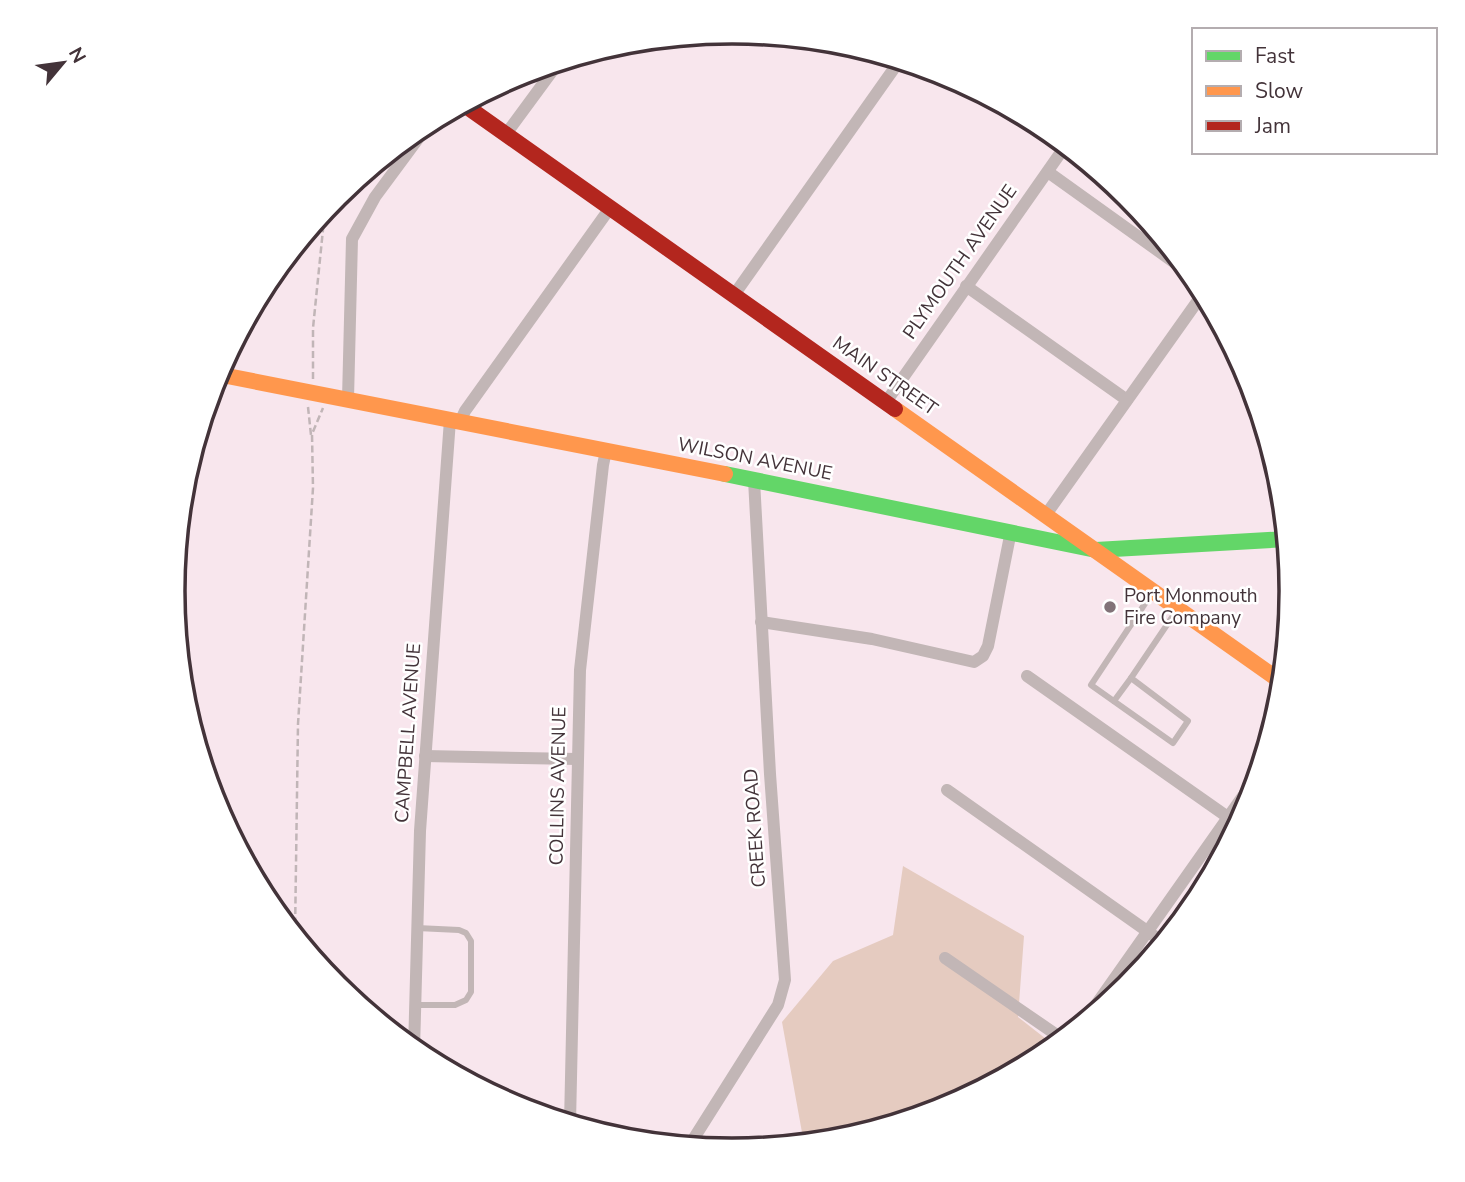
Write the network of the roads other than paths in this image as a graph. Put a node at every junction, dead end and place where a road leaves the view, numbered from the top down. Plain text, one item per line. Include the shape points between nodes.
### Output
1 (894, 68) edge
2 (549, 76) edge
3 (472, 110) edge
4 (506, 134) junction
5 (411, 148) edge
6 (1061, 153) edge
7 (1048, 172) junction
8 (610, 208) junction
9 (1165, 256) edge
10 (966, 286) junction
11 (734, 295) junction
12 (1197, 302) edge
13 (230, 376) edge
14 (348, 399) junction
15 (1127, 400) junction
16 (886, 402) junction
17 (455, 421) junction
18 (606, 451) junction
19 (754, 480) junction
20 (1045, 516) junction
21 (1011, 531) junction
22 (1277, 540) edge
23 (1096, 550) junction
24 (1153, 592) junction
25 (1178, 610) junction
26 (761, 622) junction
27 (1027, 676) dead end
28 (1273, 676) edge
29 (1131, 678) junction
30 (1114, 701) junction
31 (425, 756) junction
32 (577, 759) junction
33 (947, 790) dead end
34 (1235, 807) edge
35 (1228, 817) junction
36 (417, 928) junction
37 (1147, 932) junction
38 (1156, 938) edge
39 (945, 958) dead end
40 (1107, 989) edge
41 (415, 1005) junction
42 (1054, 1034) edge
43 (414, 1036) edge
44 (570, 1113) edge
45 (695, 1137) edge

1 - 11 street
2 - 4 street
3 - 4 street, MAIN STREET
4 - 8 street, MAIN STREET
5 - 14 street via 375,197 352,239
6 - 7 street, PLYMOUTH AVENUE
7 - 9 street
7 - 10 street, PLYMOUTH AVENUE
8 - 11 street, MAIN STREET
8 - 17 street, CAMPBELL AVENUE
10 - 15 street
10 - 16 street, PLYMOUTH AVENUE
11 - 16 street, MAIN STREET
12 - 15 street
13 - 14 street, WILSON AVENUE
14 - 17 street, WILSON AVENUE
15 - 20 street
16 - 20 street, MAIN STREET
17 - 18 street, WILSON AVENUE
17 - 31 street, CAMPBELL AVENUE
18 - 19 street, WILSON AVENUE
18 - 32 street, COLLINS AVENUE via 580,670
19 - 21 street, WILSON AVENUE
19 - 26 street, CREEK ROAD
20 - 23 street, MAIN STREET
21 - 23 street, WILSON AVENUE
21 - 26 street via 988,646 974,662 872,639
22 - 23 street, WILSON AVENUE
23 - 24 street, MAIN STREET
24 - 25 street, MAIN STREET
24 - 30 lane via 1091,685
25 - 28 street, MAIN STREET
25 - 29 lane
26 - 45 street, CREEK ROAD via 785,980 778,1004
27 - 35 street
29 - 30 lane
29 - 30 lane via 1188,721 1173,743
31 - 32 street
31 - 36 street, CAMPBELL AVENUE
32 - 44 street, COLLINS AVENUE
33 - 37 street
34 - 35 street
35 - 37 street
36 - 41 street, CAMPBELL AVENUE
36 - 41 lane via 466,933 471,941 471,992 455,1005
37 - 38 street
37 - 40 street
39 - 42 street
41 - 43 street, CAMPBELL AVENUE

